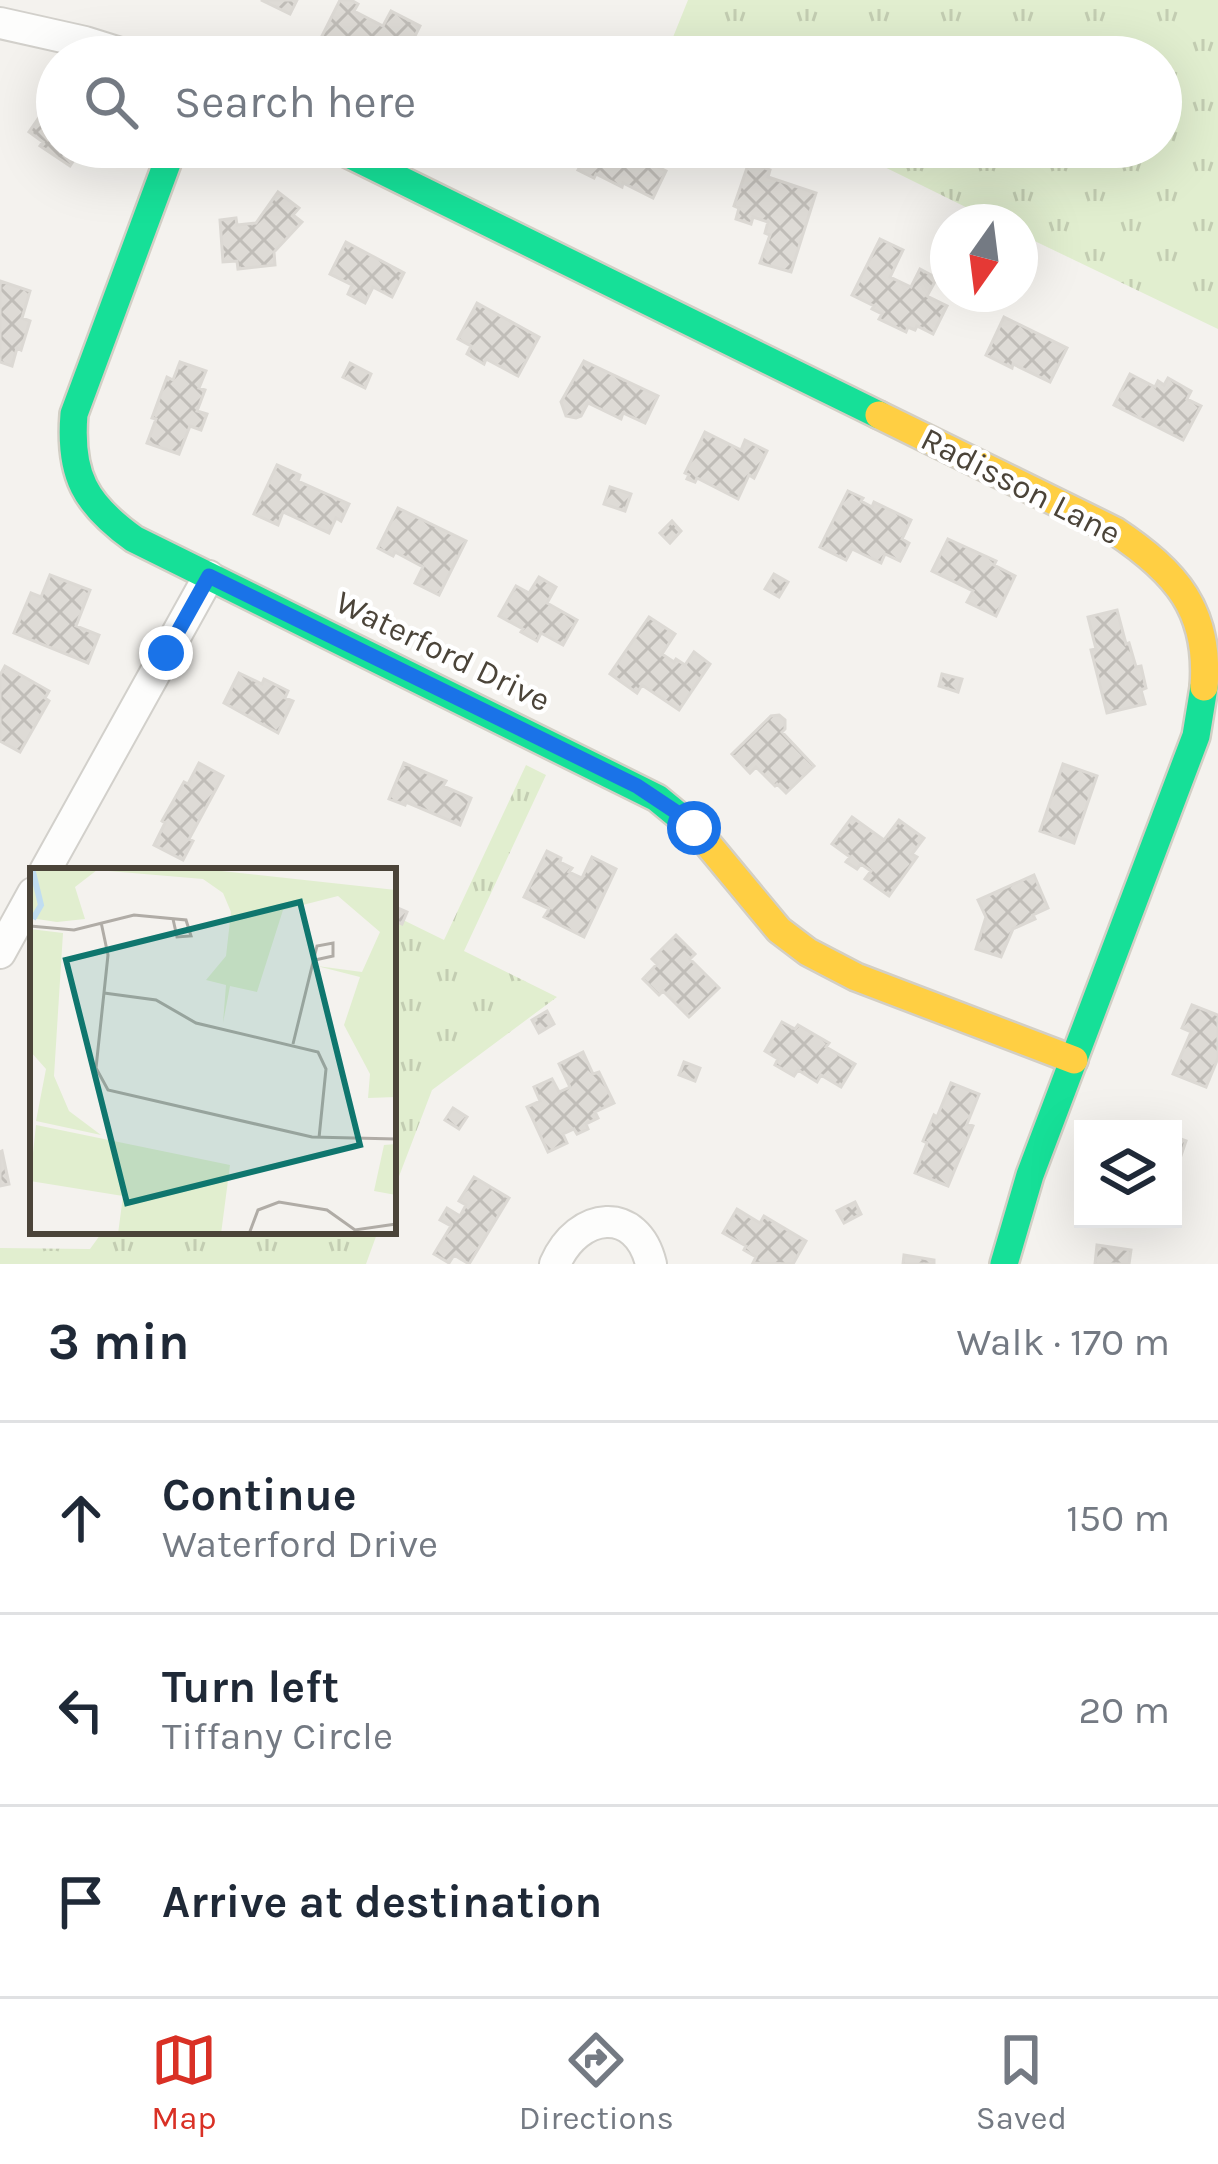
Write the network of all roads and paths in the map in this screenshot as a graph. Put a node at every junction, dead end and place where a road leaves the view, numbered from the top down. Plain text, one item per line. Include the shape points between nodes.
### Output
1 (0, 23) edge
2 (58, 36) edge
3 (165, 168) edge
4 (377, 168) edge
5 (209, 576) junction
6 (47, 868) edge
7 (30, 898) edge
8 (0, 953) edge
9 (1074, 1060) junction
10 (555, 1264) edge
11 (651, 1264) edge
12 (1004, 1264) edge

1 - 2 street
3 - 5 street, Waterford Drive via 74,414 73,462 111,524
4 - 9 street, Radisson Lane via 1115,531 1172,576 1204,632 1205,701
5 - 6 street
5 - 9 street, Waterford Drive via 657,798 709,845 778,930 824,962
7 - 8 street
9 - 12 street, Radisson Lane
10 - 11 street via 573,1234 597,1221 624,1226 646,1244

